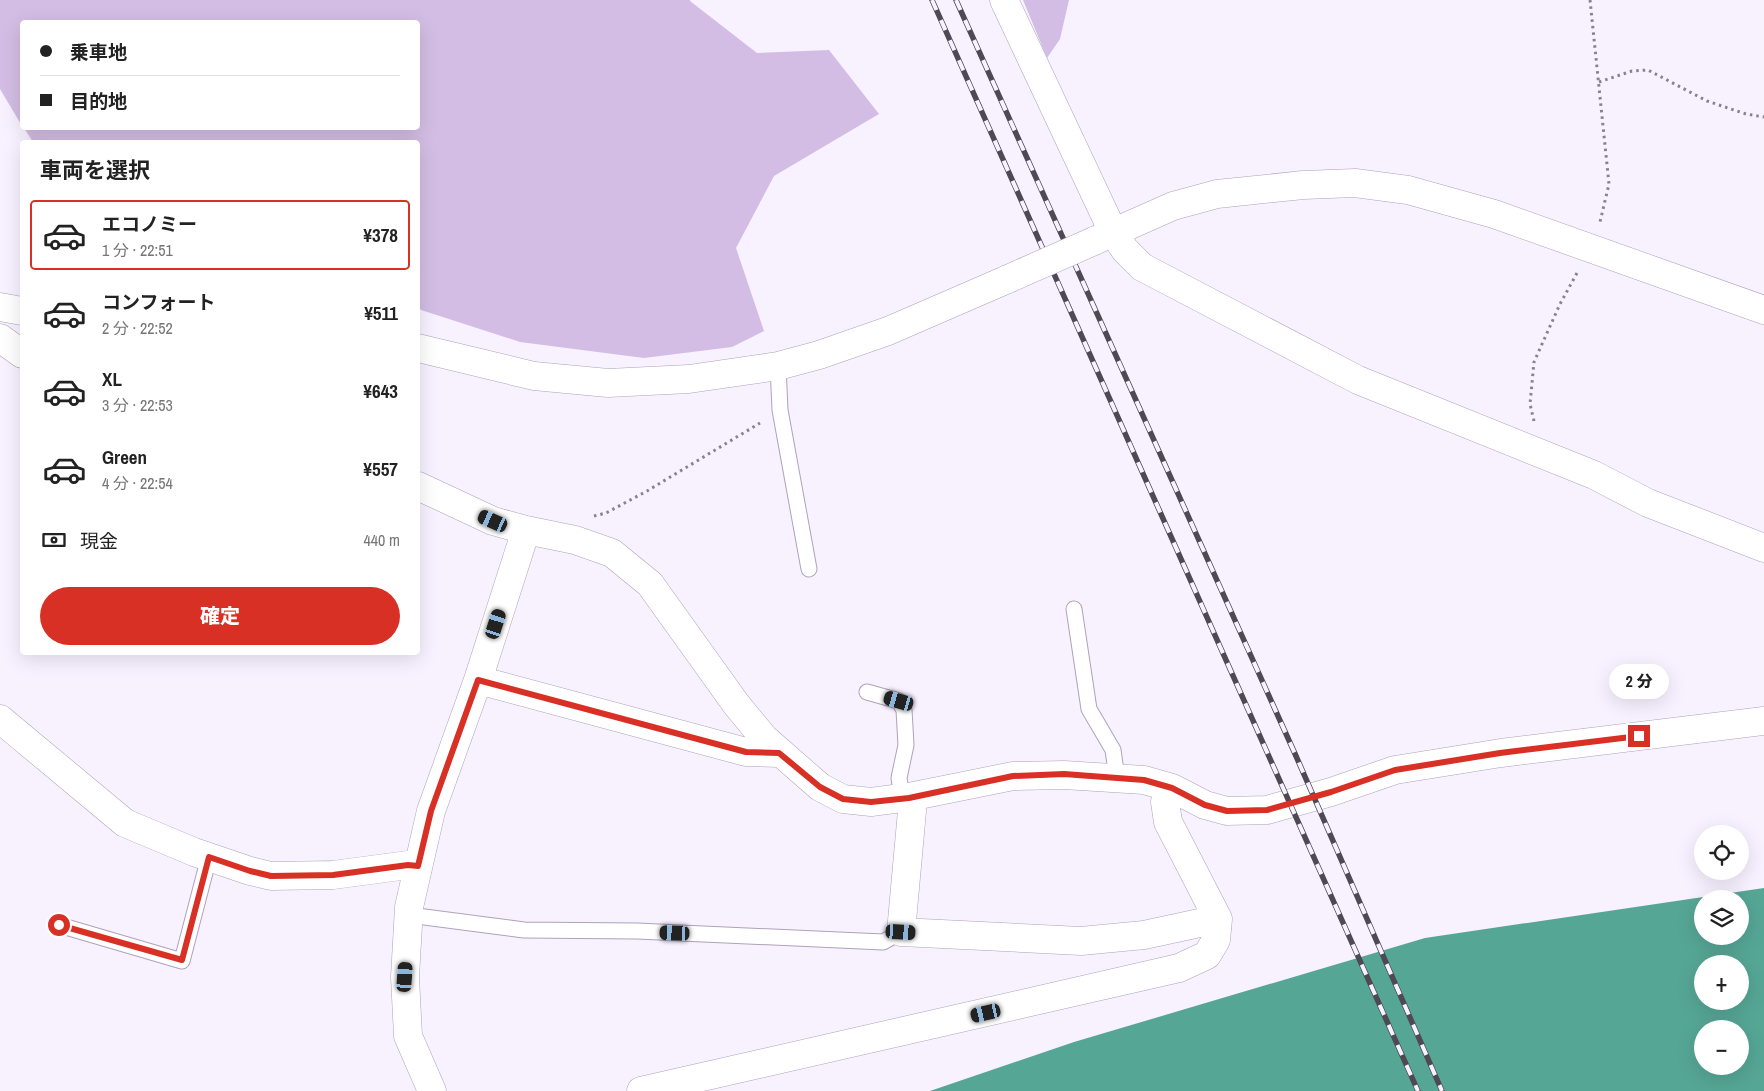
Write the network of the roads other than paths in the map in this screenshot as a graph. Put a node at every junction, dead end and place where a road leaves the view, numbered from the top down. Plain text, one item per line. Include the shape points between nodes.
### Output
1 (1004, 0) edge
2 (1104, 236) junction
3 (0, 307) edge
4 (1764, 310) edge
5 (20, 311) edge
6 (0, 338) edge
7 (420, 348) edge
8 (20, 353) edge
9 (778, 366) junction
10 (420, 487) edge
11 (526, 530) junction
12 (1764, 548) edge
13 (809, 569) dead end
14 (1074, 609) dead end
15 (478, 680) junction
16 (867, 692) dead end
17 (0, 719) edge
18 (1764, 721) edge
19 (779, 753) junction
20 (1118, 778) junction
21 (1172, 788) junction
22 (906, 798) junction
23 (209, 857) junction
24 (418, 866) junction
25 (409, 915) junction
26 (1218, 919) junction
27 (59, 925) dead end
28 (901, 932) junction
29 (432, 1091) edge
30 (641, 1091) edge

1 - 2 street
2 - 4 street via 1173,206 1218,194 1355,183 1408,190 1494,214
2 - 9 street, bridge via 888,330 819,356
2 - 12 street via 1142,266 1358,380 1594,475 1648,503
3 - 5 street
6 - 8 street
7 - 9 street via 534,376 608,383 689,379
9 - 13 lane via 780,410
10 - 11 street via 493,521
11 - 15 street
11 - 19 street via 575,540 612,553 650,584 736,704
14 - 20 lane via 1089,709 1113,750
15 - 19 street via 746,752
15 - 24 street via 431,811
16 - 22 lane via 899,701 904,710 906,745 899,778
17 - 23 street via 125,823
18 - 21 street via 1500,753 1395,770 1267,810 1227,811 1205,805
19 - 22 street via 820,787 843,799 871,802
20 - 21 street via 1144,780
20 - 22 street via 1064,774 1013,776
21 - 26 street via 1165,802 1168,822
22 - 28 street via 912,811
23 - 24 street via 271,876 333,875
23 - 27 lane via 182,960
24 - 25 street
25 - 28 lane via 524,930 637,931 883,942
25 - 29 street via 405,977 408,1036
26 - 28 street via 1144,935 1081,942
26 - 30 street via 1216,940 1207,954 1179,968

